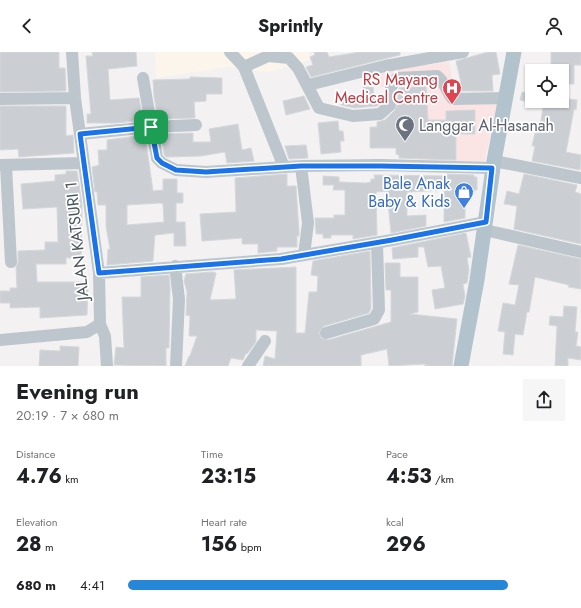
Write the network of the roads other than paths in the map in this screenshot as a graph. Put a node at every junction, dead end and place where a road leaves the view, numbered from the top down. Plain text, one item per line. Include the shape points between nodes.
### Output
1 (72, 52) edge
2 (230, 52) edge
3 (463, 52) edge
4 (514, 52) edge
5 (244, 67) junction
6 (143, 78) dead end
7 (308, 85) junction
8 (75, 98) junction
9 (506, 98) junction
10 (0, 99) edge
11 (196, 125) dead end
12 (151, 127) junction
13 (80, 134) junction
14 (84, 163) junction
15 (3, 165) edge
16 (493, 165) junction
17 (301, 166) junction
18 (284, 167) junction
19 (581, 178) edge
20 (485, 226) junction
21 (377, 243) junction
22 (581, 252) edge
23 (304, 255) junction
24 (11, 262) dead end
25 (176, 266) junction
26 (99, 273) junction
27 (100, 324) junction
28 (326, 333) dead end
29 (0, 340) edge
30 (265, 342) dead end
31 (107, 366) edge
32 (176, 366) edge
33 (248, 366) edge
34 (462, 366) edge

1 - 8 street, JALAN KATSURI 1
2 - 5 street
3 - 7 street via 385,66
4 - 9 main road
5 - 7 street via 268,56 290,58
5 - 18 street
6 - 12 street
7 - 9 street via 319,108 353,116 380,114 390,105 391,87 397,78 437,76 444,81 447,92 453,99
8 - 10 street
8 - 13 street, JALAN KATSURI 1
9 - 16 main road
11 - 12 street
12 - 13 street
12 - 18 street via 157,158 176,170 206,172
13 - 14 street, JALAN KATSURI 1
14 - 15 street
14 - 26 street, JALAN KATSURI 1
15 - 24 street
16 - 17 street
16 - 19 street
16 - 20 main road
17 - 18 street
17 - 23 street via 308,223
20 - 21 street
20 - 22 street
20 - 34 main road
21 - 23 street
21 - 28 street via 377,316
23 - 25 street via 281,259
25 - 26 street
25 - 32 street via 179,299
26 - 27 street, JALAN KATSURI 1
27 - 29 street via 87,332
27 - 31 street, JALAN KATSURI 1 via 105,336
30 - 33 street

